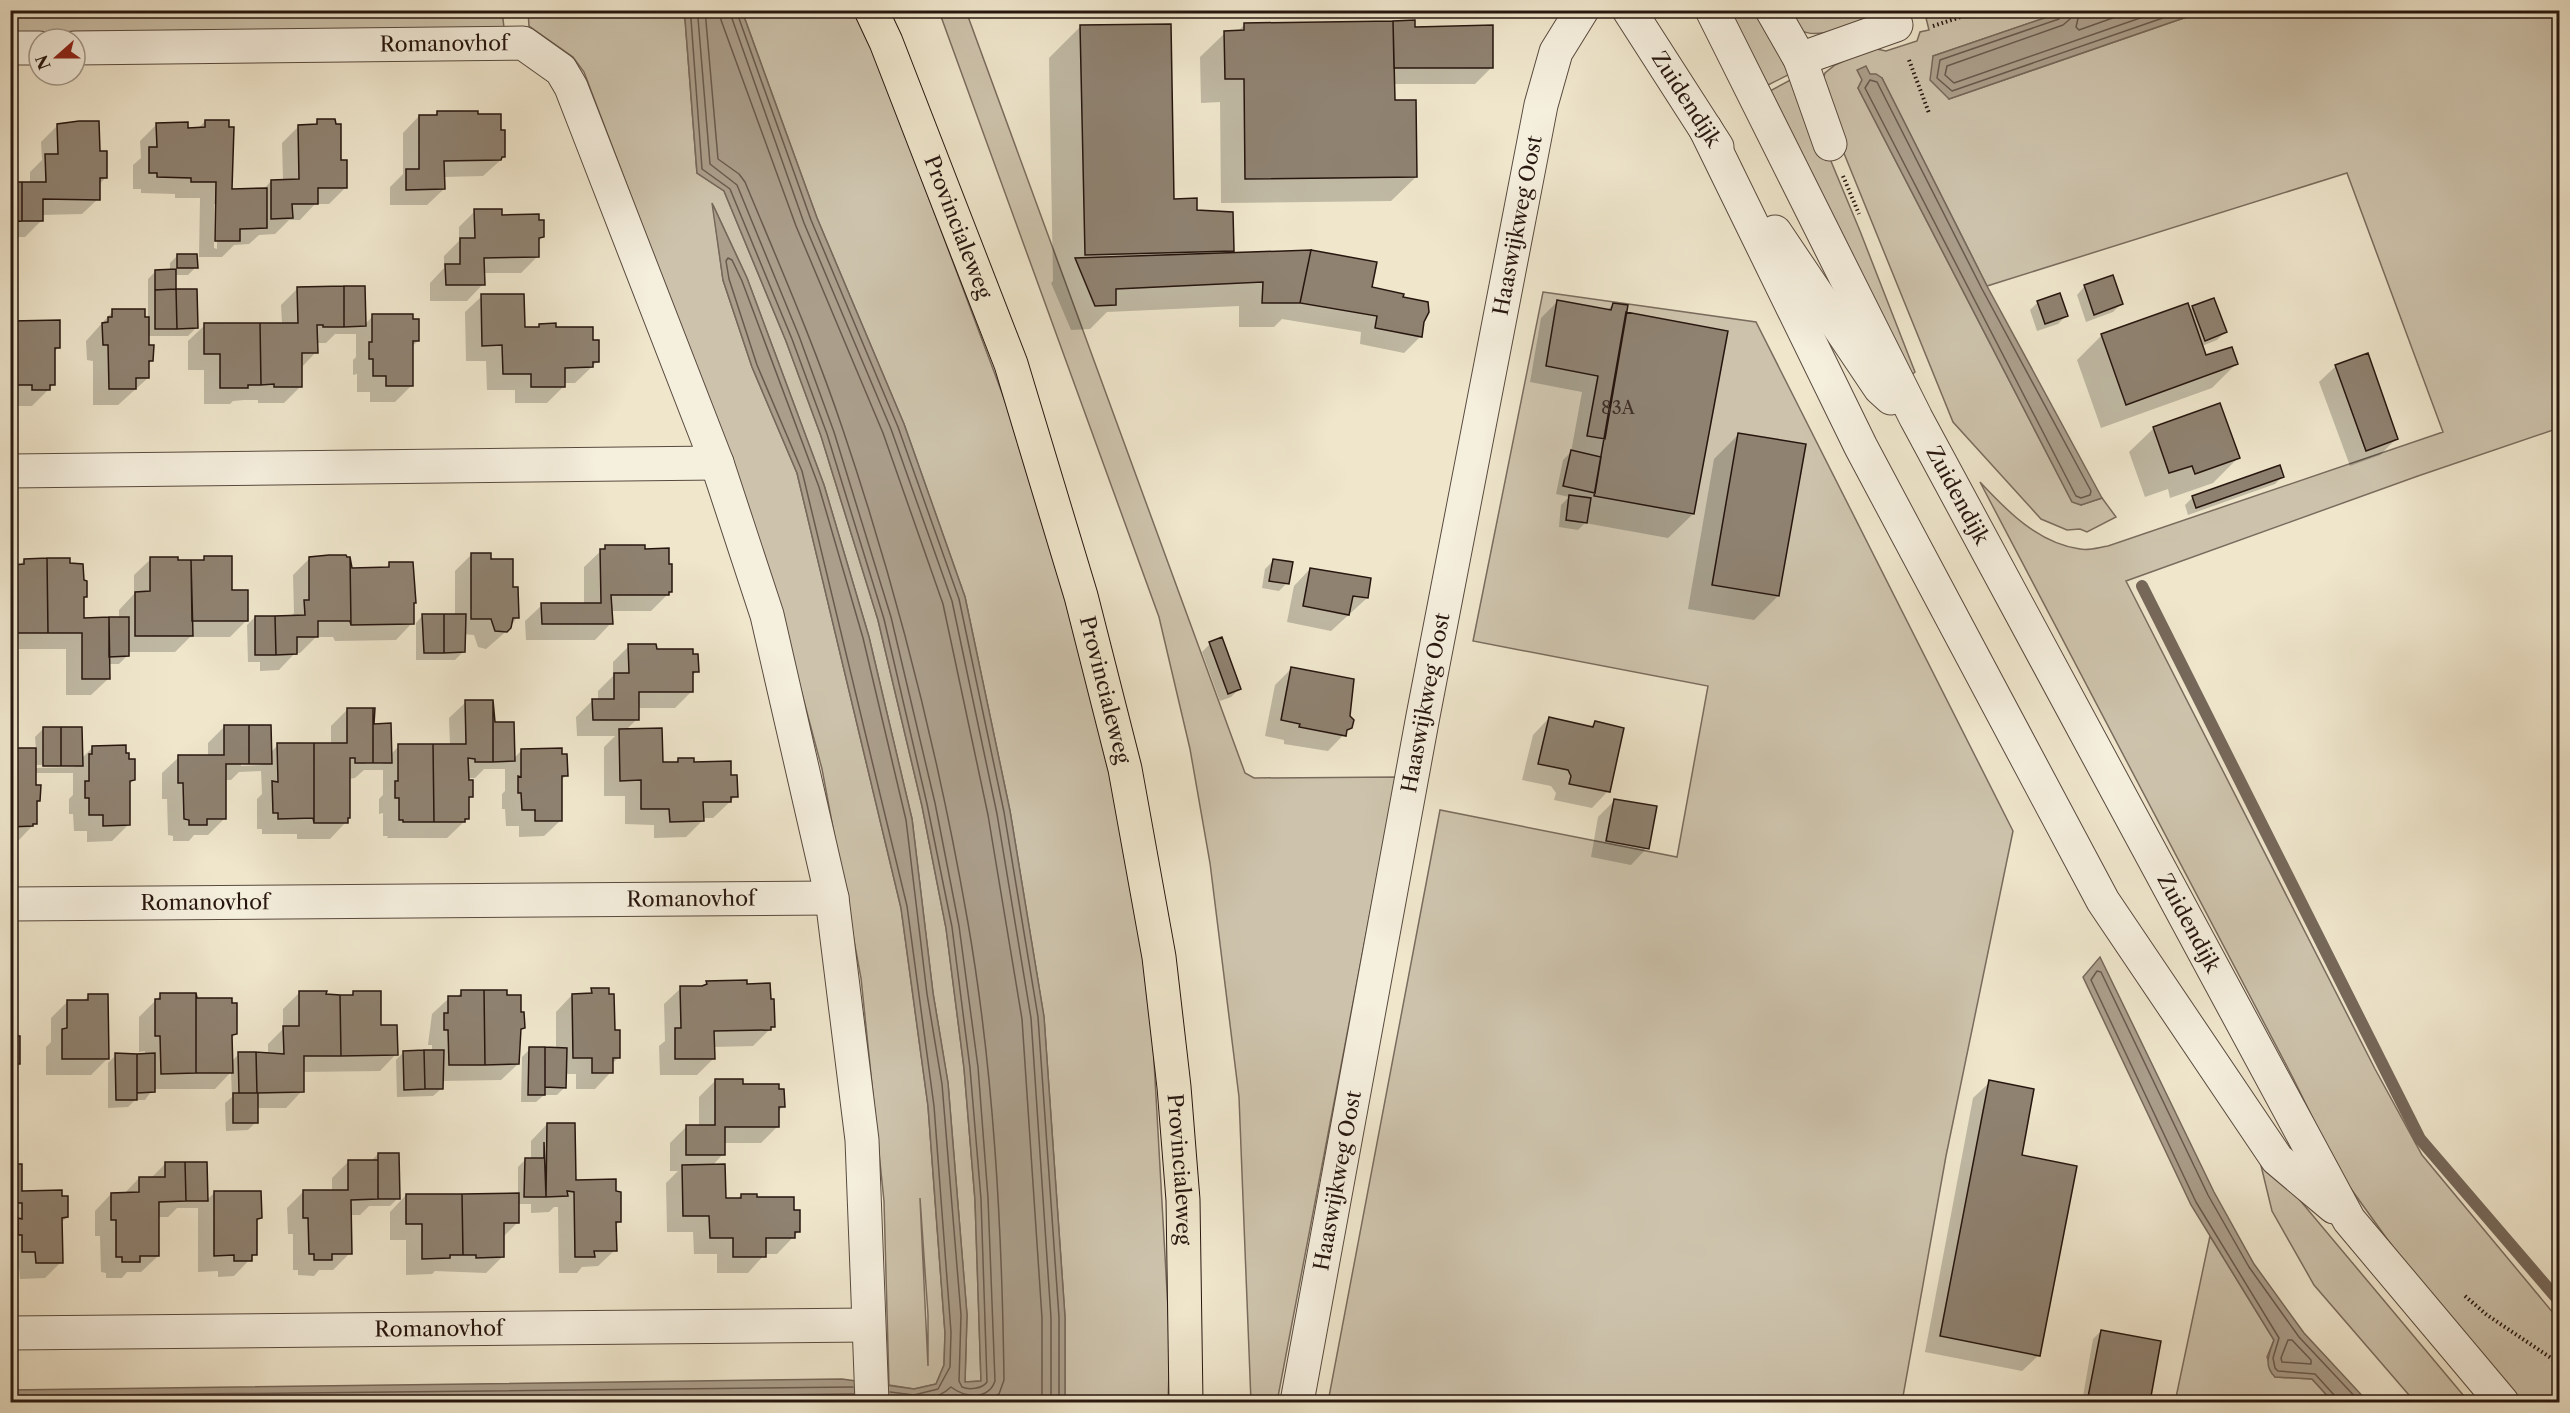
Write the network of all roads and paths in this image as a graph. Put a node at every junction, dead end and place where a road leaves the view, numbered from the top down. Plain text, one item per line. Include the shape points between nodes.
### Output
1 (871, 10) edge
2 (1582, 10) edge
3 (1629, 10) edge
4 (1712, 10) edge
5 (1772, 10) edge
6 (1982, 10) edge
7 (1896, 26) junction
8 (10, 48) edge
9 (27, 48) edge
10 (87, 48) edge
11 (1800, 59) junction
12 (1929, 113) dead end
13 (1705, 128) junction
14 (1830, 144) dead end
15 (1916, 418) junction
16 (717, 463) junction
17 (10, 471) edge
18 (832, 898) junction
19 (10, 904) edge
20 (2349, 1220) junction
21 (868, 1325) junction
22 (10, 1333) edge
23 (872, 1402) edge
24 (1186, 1402) edge
25 (1297, 1402) edge
26 (2502, 1402) edge

1 - 24 main road, Provincialeweg via 1011,364 1081,596 1125,769 1159,957 1174,1088 1183,1200
2 - 25 street, Haaswijkweg Oost via 1556,52 1541,105 1423,716
3 - 13 street, Zuidendijk
4 - 15 street, Zuidendijk
5 - 11 street
6 - 7 path via 1938,26
7 - 11 street
7 - 12 path
8 - 9 street
10 - 16 street, Romanovhof via 523,43 561,70 571,87
11 - 14 street
13 - 15 street, Zuidendijk via 1880,388
13 - 20 street via 1861,447 2103,901 2277,1159
15 - 20 street, Zuidendijk
16 - 17 street
16 - 18 street, Romanovhof via 767,615
18 - 19 street, Romanovhof
18 - 21 street, Romanovhof via 862,1140
20 - 26 street, Zuidendijk
21 - 22 street, Romanovhof
21 - 23 street, Romanovhof

